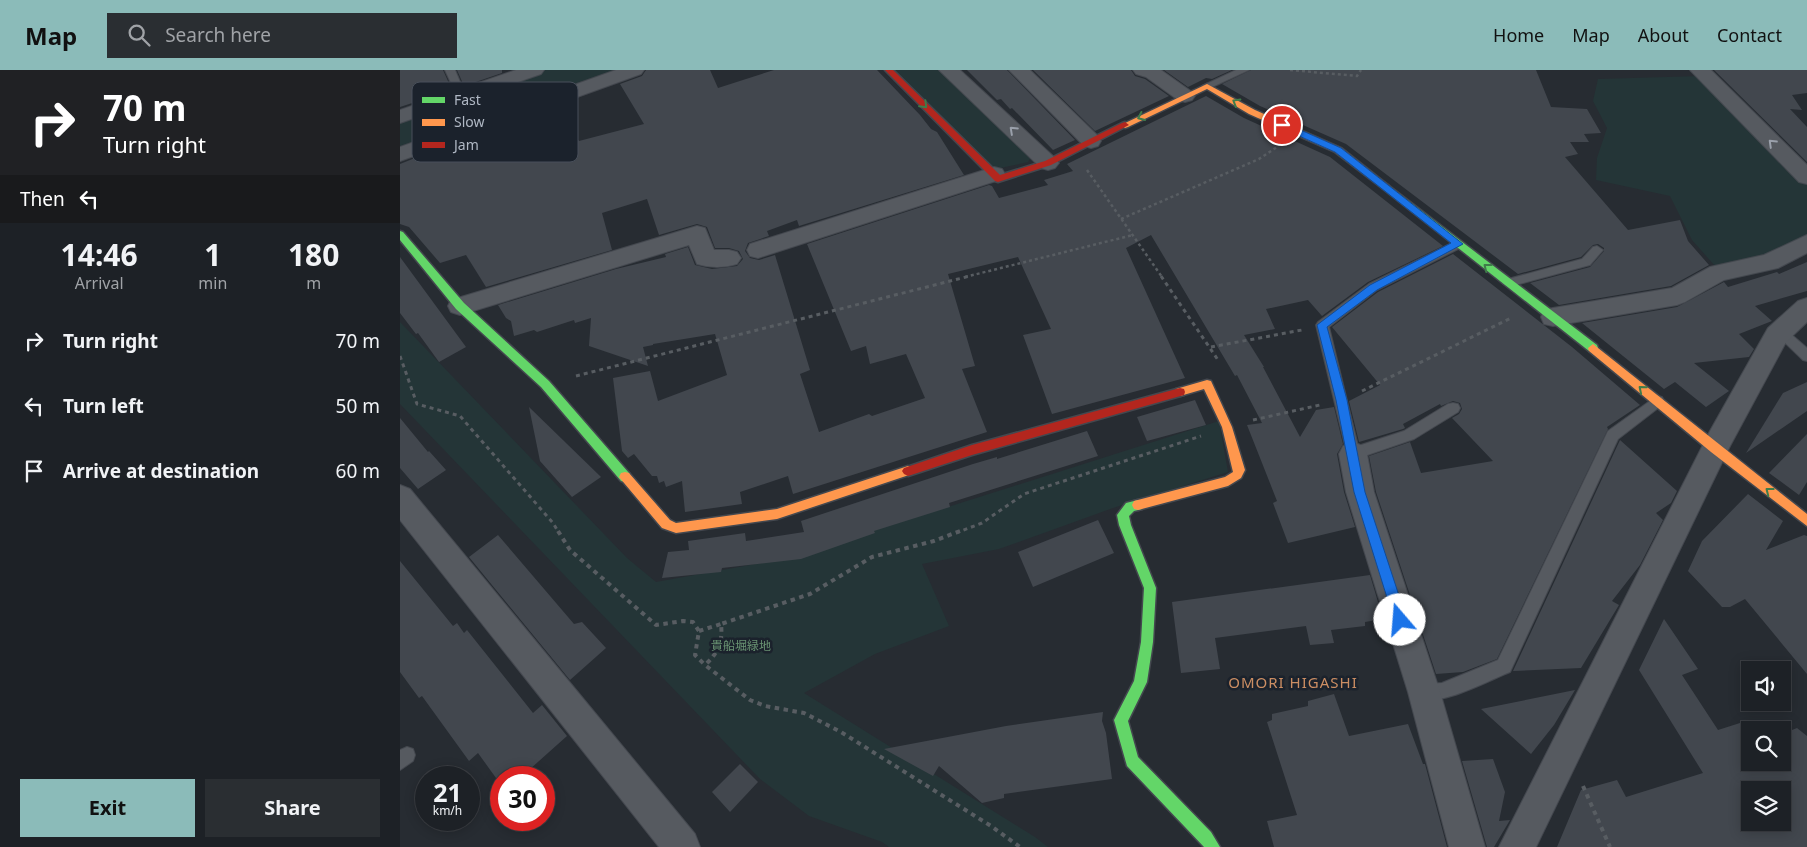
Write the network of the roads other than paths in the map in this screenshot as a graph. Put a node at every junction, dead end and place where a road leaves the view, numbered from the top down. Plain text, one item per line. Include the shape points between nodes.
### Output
1 (450, 70) edge
2 (534, 70) edge
3 (634, 70) edge
4 (890, 70) edge
5 (949, 70) edge
6 (1019, 70) edge
7 (1143, 70) edge
8 (1244, 70) edge
9 (1700, 70) edge
10 (455, 82) edge
11 (500, 82) edge
12 (1208, 86) junction
13 (578, 90) edge
14 (1185, 96) junction
15 (412, 114) edge
16 (400, 118) edge
17 (1091, 141) junction
18 (412, 150) edge
19 (400, 154) edge
20 (1048, 163) junction
21 (994, 174) junction
22 (1807, 177) edge
23 (400, 234) edge
24 (1807, 243) edge
25 (1458, 244) junction
26 (758, 250) dead end
27 (1597, 250) dead end
28 (729, 258) dead end
29 (1508, 283) junction
30 (460, 306) junction
31 (1807, 307) edge
32 (1545, 310) junction
33 (1781, 332) junction
34 (1807, 356) edge
35 (1657, 401) junction
36 (1452, 408) dead end
37 (1715, 449) junction
38 (1353, 454) junction
39 (400, 498) edge
40 (1807, 521) edge
41 (1424, 692) junction
42 (1216, 844) edge
43 (682, 847) edge
44 (1467, 847) edge
45 (1517, 847) edge

1 - 10 lane
2 - 11 street
3 - 13 street
4 -> 21 street
20 -> 5 street
6 - 17 street
7 - 14 street via 1153,73
8 - 12 lane
22 -> 9 street
12 - 14 street
25 -> 12 street via 1338,150 1252,112
14 -> 17 street
15 - 16 street
17 - 20 street
18 - 19 street
20 - 21 street via 998,179
21 - 26 street
23 - 30 street
24 - 32 street via 1770,262 1718,273 1677,296
29 -> 25 street
25 - 38 lane via 1373,287 1322,325
27 - 29 lane via 1586,262
28 - 30 street via 705,258 697,234
29 - 32 street
30 - 42 street via 545,384 666,524 676,528 778,514 972,450 1207,384 1228,428 1239,470 1233,478 1130,506 1123,514 1150,588 1147,642 1140,682 1121,720 1132,761 1154,775 1206,837
31 - 33 street
35 -> 32 street
33 - 34 lane
33 - 37 street
35 - 37 street
35 - 41 lane via 1613,434 1504,666 1442,691
36 - 38 lane via 1409,435
40 -> 37 street
37 - 45 street
38 - 41 street via 1360,492
39 - 43 street
41 - 44 street

